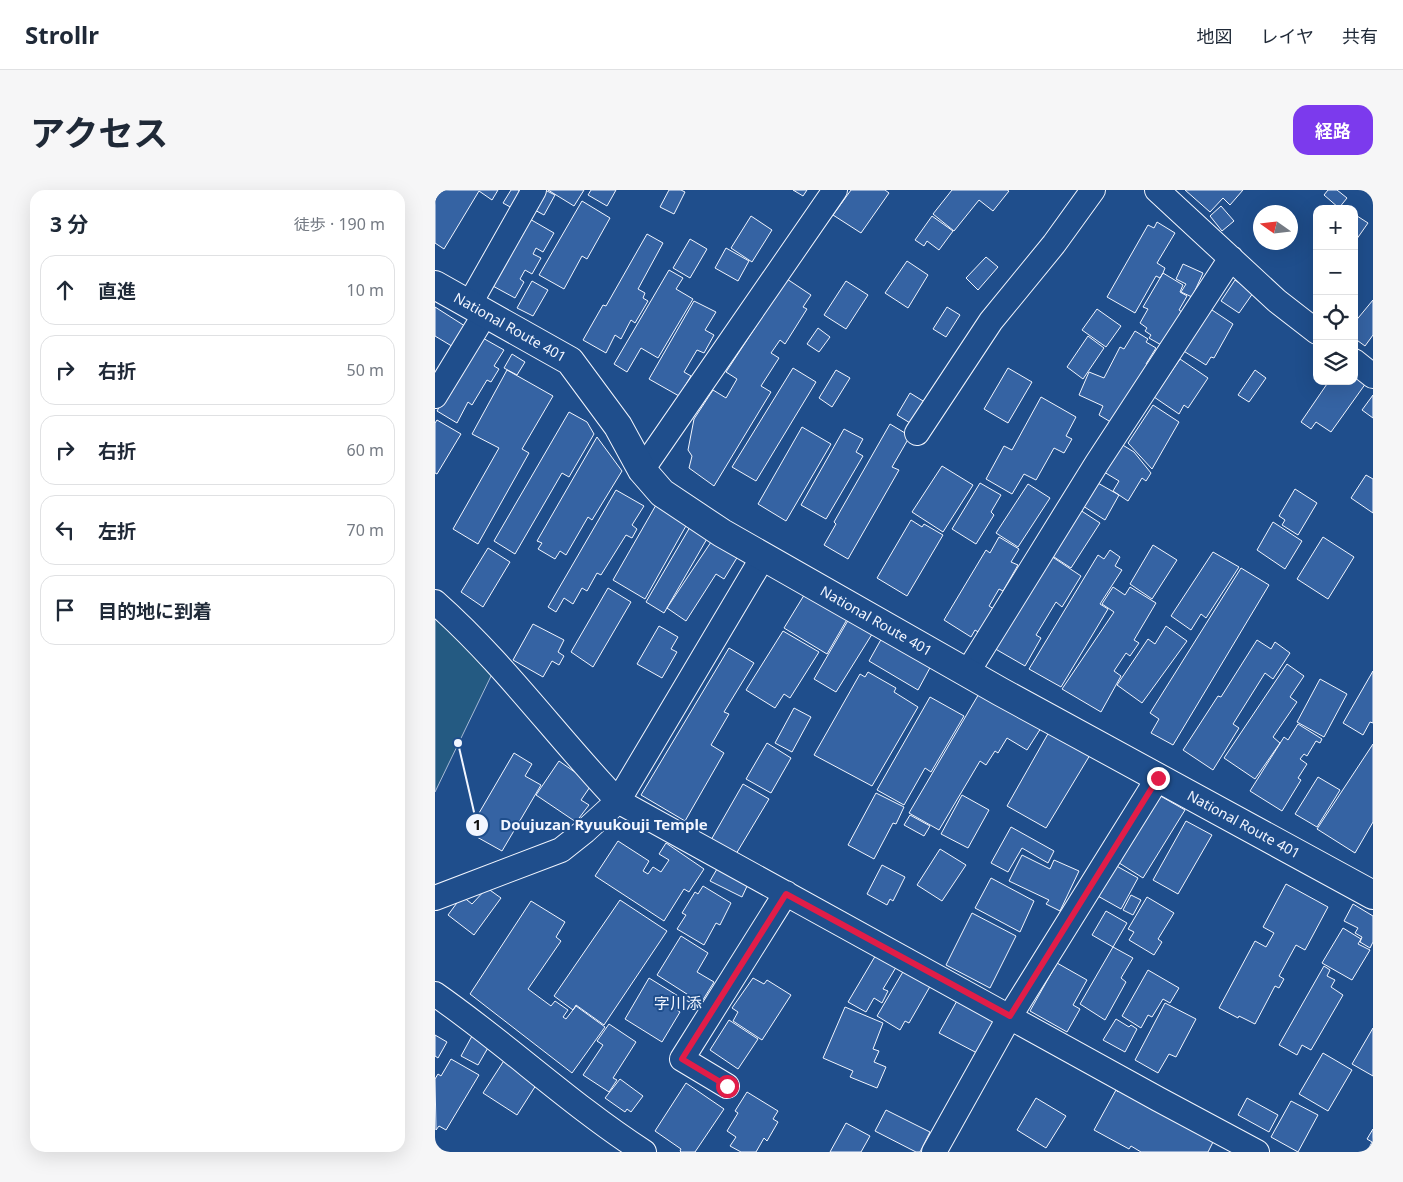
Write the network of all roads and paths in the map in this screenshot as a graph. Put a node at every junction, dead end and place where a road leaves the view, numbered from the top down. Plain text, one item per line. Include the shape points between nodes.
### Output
1 (534, 190) edge
2 (835, 190) edge
3 (1093, 190) edge
4 (1157, 190) edge
5 (1231, 258) junction
6 (435, 285) edge
7 (477, 309) junction
8 (1313, 329) edge
9 (1358, 364) edge
10 (1373, 376) edge
11 (435, 396) edge
12 (917, 433) dead end
13 (642, 470) junction
14 (763, 557) junction
15 (435, 602) edge
16 (967, 673) junction
17 (1158, 778) junction
18 (618, 801) junction
19 (786, 894) junction
20 (1373, 895) edge
21 (435, 898) edge
22 (435, 994) edge
23 (1010, 1016) junction
24 (727, 1086) dead end
25 (644, 1152) edge
26 (934, 1152) edge
27 (1257, 1152) edge

1 - 7 street
2 - 13 street
3 - 12 street via 991,321
4 - 5 street
5 - 8 street
5 - 16 street via 1097,463
6 - 7 highway, National Route 401
7 - 11 street
7 - 13 highway, National Route 401 via 570,361 618,426
9 - 10 street
13 - 14 highway, National Route 401 via 662,493
14 - 16 highway, National Route 401
14 - 18 street
15 - 18 street via 506,672 583,765
16 - 17 highway, National Route 401
17 - 20 highway, National Route 401
17 - 23 street
18 - 19 street
18 - 21 street via 561,850
19 - 23 street
19 - 24 street via 682,1059
22 - 25 street
23 - 26 street
23 - 27 street

